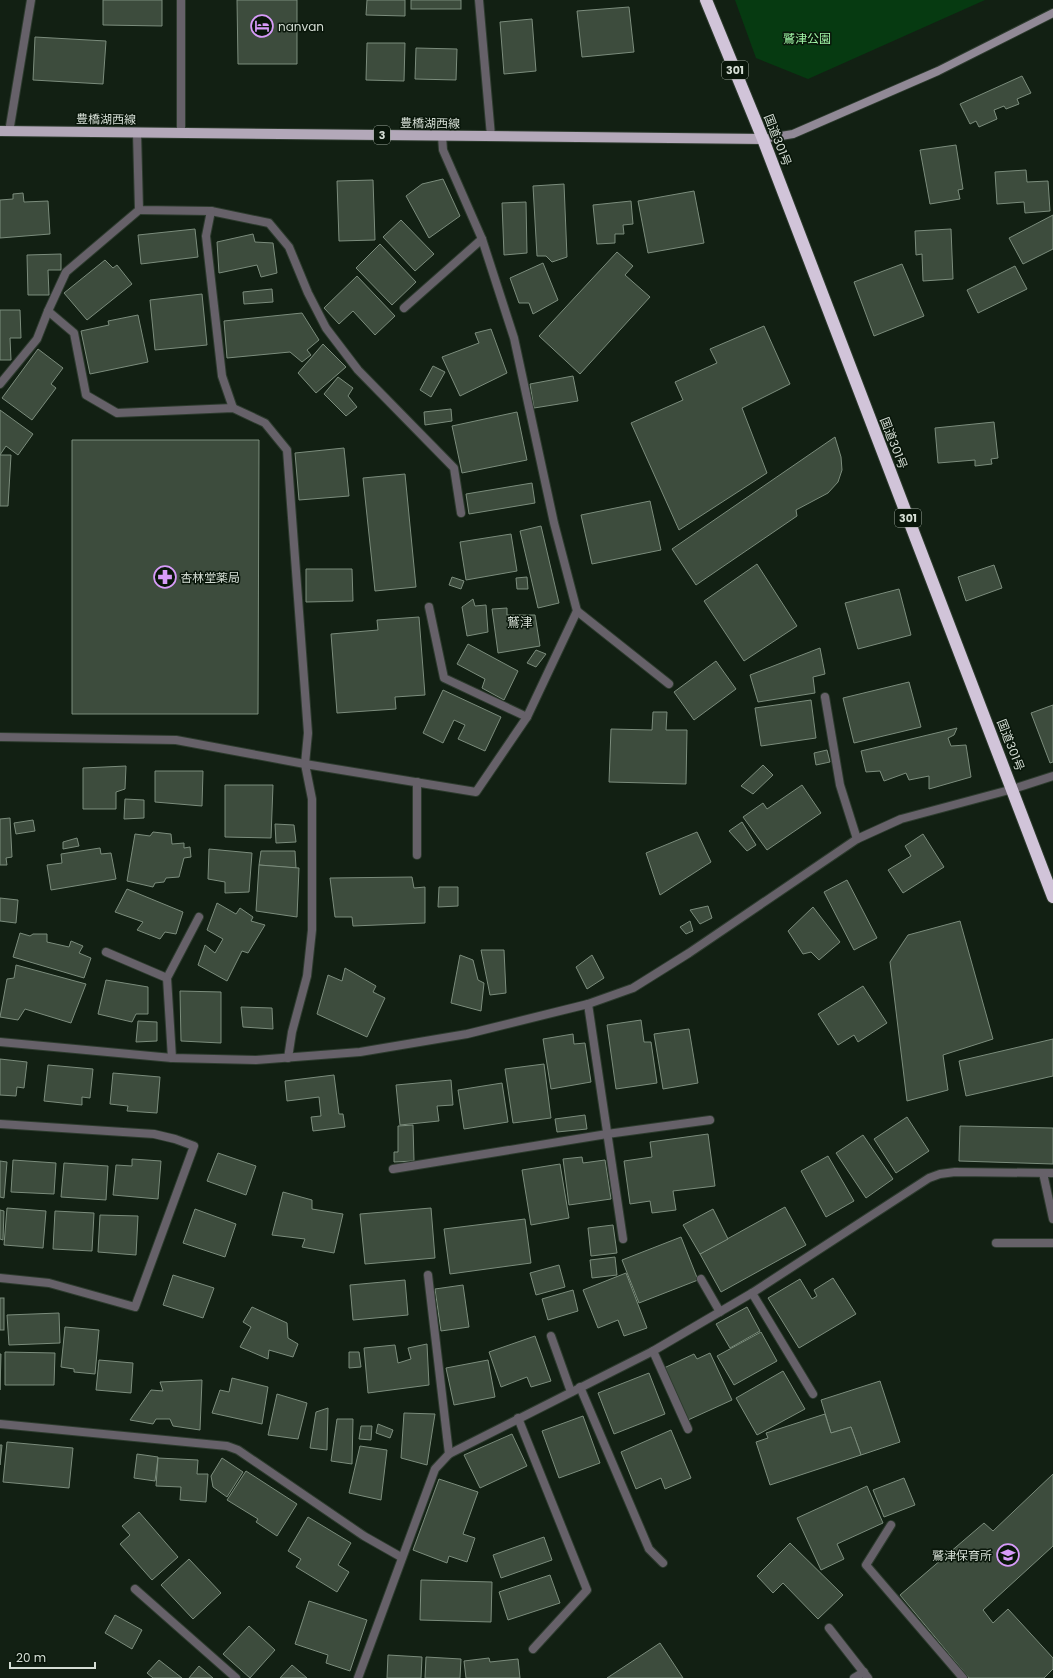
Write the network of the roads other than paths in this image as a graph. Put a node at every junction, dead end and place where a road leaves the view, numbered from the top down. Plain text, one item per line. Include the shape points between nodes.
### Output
1 (31, 0) edge
2 (181, 0) edge
3 (479, 0) edge
4 (706, 0) edge
5 (1053, 13) edge
6 (4, 132) edge
7 (138, 133) junction
8 (181, 133) junction
9 (442, 136) junction
10 (491, 136) junction
11 (763, 140) junction
12 (139, 210) junction
13 (211, 211) junction
14 (482, 239) junction
15 (404, 308) dead end
16 (48, 311) junction
17 (0, 384) edge
18 (233, 408) junction
19 (461, 513) dead end
20 (429, 607) dead end
21 (577, 610) junction
22 (669, 684) dead end
23 (825, 697) dead end
24 (527, 717) junction
25 (0, 737) edge
26 (305, 764) junction
27 (1053, 776) edge
28 (417, 782) junction
29 (1013, 789) junction
30 (857, 839) junction
31 (417, 855) dead end
32 (1053, 897) edge
33 (199, 917) dead end
34 (106, 952) dead end
35 (167, 978) junction
36 (588, 1004) junction
37 (0, 1042) edge
38 (172, 1058) junction
39 (288, 1058) junction
40 (710, 1120) dead end
41 (0, 1124) edge
42 (607, 1134) junction
43 (394, 1169) dead end
44 (1043, 1173) junction
45 (1053, 1173) edge
46 (1053, 1219) edge
47 (623, 1239) dead end
48 (996, 1243) dead end
49 (1053, 1243) edge
50 (428, 1275) dead end
51 (0, 1278) edge
52 (701, 1279) dead end
53 (752, 1293) junction
54 (720, 1312) junction
55 (551, 1336) dead end
56 (652, 1351) junction
57 (580, 1387) junction
58 (571, 1392) junction
59 (813, 1394) dead end
60 (518, 1418) junction
61 (0, 1424) edge
62 (688, 1429) dead end
63 (449, 1454) junction
64 (891, 1525) dead end
65 (402, 1557) junction
66 (663, 1563) dead end
67 (135, 1589) dead end
68 (829, 1628) dead end
69 (533, 1649) dead end
70 (866, 1675) edge
71 (236, 1678) edge
72 (358, 1678) edge
73 (854, 1678) edge
74 (963, 1678) edge

1 - 6 street
2 - 8 street
3 - 10 street
4 - 11 highway, 国道301号 / 301
5 - 11 street via 938,71 793,134
6 - 7 main road, 豊橋湖西線 / 3
7 - 8 main road, 豊橋湖西線 / 3
7 - 12 street
8 - 9 main road, 豊橋湖西線 / 3
9 - 10 main road, 豊橋湖西線 / 3
9 - 14 street via 443,150
10 - 11 main road, 豊橋湖西線 / 3
11 - 29 highway, 国道301号 / 301
12 - 13 street
12 - 16 street via 66,272
13 - 18 street via 206,236 222,376
13 - 19 street via 269,223 289,247 326,328 358,370 454,468
14 - 15 street
14 - 21 street via 514,338 554,523
16 - 17 street via 37,339
16 - 18 street via 74,333 86,394 117,413
18 - 26 street via 265,423 287,450 308,733
20 - 24 street via 444,678
21 - 22 street
21 - 24 street
23 - 30 street via 840,785
24 - 28 street via 476,792
25 - 26 street via 176,740
26 - 28 street
26 - 39 street via 312,799 312,930 307,976
27 - 29 street
28 - 31 street
29 - 30 street via 901,819
29 - 32 highway, 国道301号 / 301
30 - 36 street via 633,988
33 - 35 street
34 - 35 street
35 - 38 street
36 - 39 street via 467,1034 360,1052
36 - 42 street
37 - 38 street
38 - 39 street
40 - 42 street
41 - 51 street via 154,1134 194,1146 135,1307 49,1282
42 - 43 street
42 - 47 street
44 - 45 street
44 - 46 street
44 - 53 street via 955,1172 929,1178
48 - 49 street
50 - 63 street
52 - 54 street
53 - 54 street
53 - 59 street
54 - 56 street
55 - 58 street
56 - 57 street
56 - 62 street
57 - 58 street
57 - 66 street via 650,1549
58 - 60 street
60 - 63 street
60 - 69 street via 587,1590
61 - 65 street via 227,1446 238,1450 364,1536
63 - 65 street via 435,1470
64 - 74 street via 866,1565
65 - 72 street
67 - 71 street
68 - 70 street
70 - 73 street

